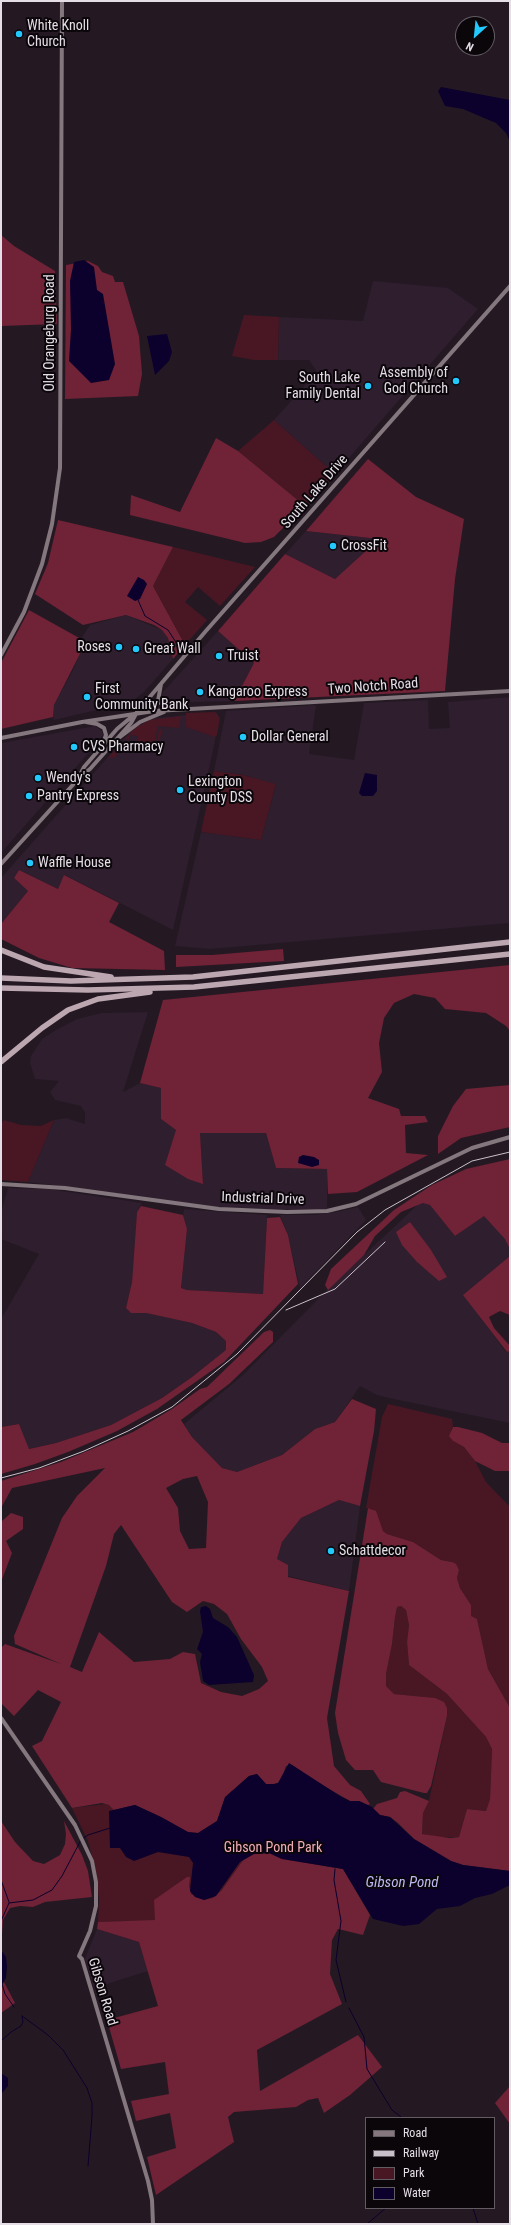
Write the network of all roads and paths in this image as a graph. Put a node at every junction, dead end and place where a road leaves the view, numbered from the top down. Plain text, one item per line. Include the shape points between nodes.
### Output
1 (62, 1) edge
2 (510, 286) edge
3 (1, 655) edge
4 (162, 683) junction
5 (510, 691) edge
6 (170, 710) junction
7 (137, 712) junction
8 (82, 722) junction
9 (1, 738) edge
10 (117, 739) junction
11 (98, 751) junction
12 (80, 777) junction
13 (1, 864) edge
14 (510, 942) edge
15 (1, 950) edge
16 (510, 954) edge
17 (1, 978) edge
18 (123, 980) junction
19 (194, 987) junction
20 (1, 988) edge
21 (1, 1062) edge
22 (510, 1137) edge
23 (1, 1184) edge
24 (1, 1718) edge
25 (153, 2224) edge

1 - 3 street, Old Orangeburg Road via 60,468 53,519 42,564 24,612
2 - 4 street, South Lake Drive
4 - 6 street via 158,701
4 - 7 street, South Lake Drive
5 - 6 street, Two Notch Road
6 - 7 street, Two Notch Road
6 - 10 street via 143,720
7 - 8 street, Two Notch Road
7 - 10 street, South Lake Drive
7 - 11 street, South Lake Drive via 125,720
8 - 9 street, Two Notch Road
8 - 11 street via 101,725 106,730 106,738
10 - 12 street, South Lake Drive
11 - 12 street, South Lake Drive via 84,767
12 - 13 street, South Lake Drive
14 - 18 highway via 225,974
15 - 18 highway via 44,967
16 - 19 highway
17 - 18 highway
19 - 20 highway via 88,990
19 - 21 highway via 117,996 82,1004 53,1019
22 - 23 street, Industrial Drive via 472,1148 347,1208 327,1211 205,1208 65,1188
24 - 25 street, Gibson Road via 78,1830 89,1852 95,1877 96,1906 90,1931 79,1956 148,2181

